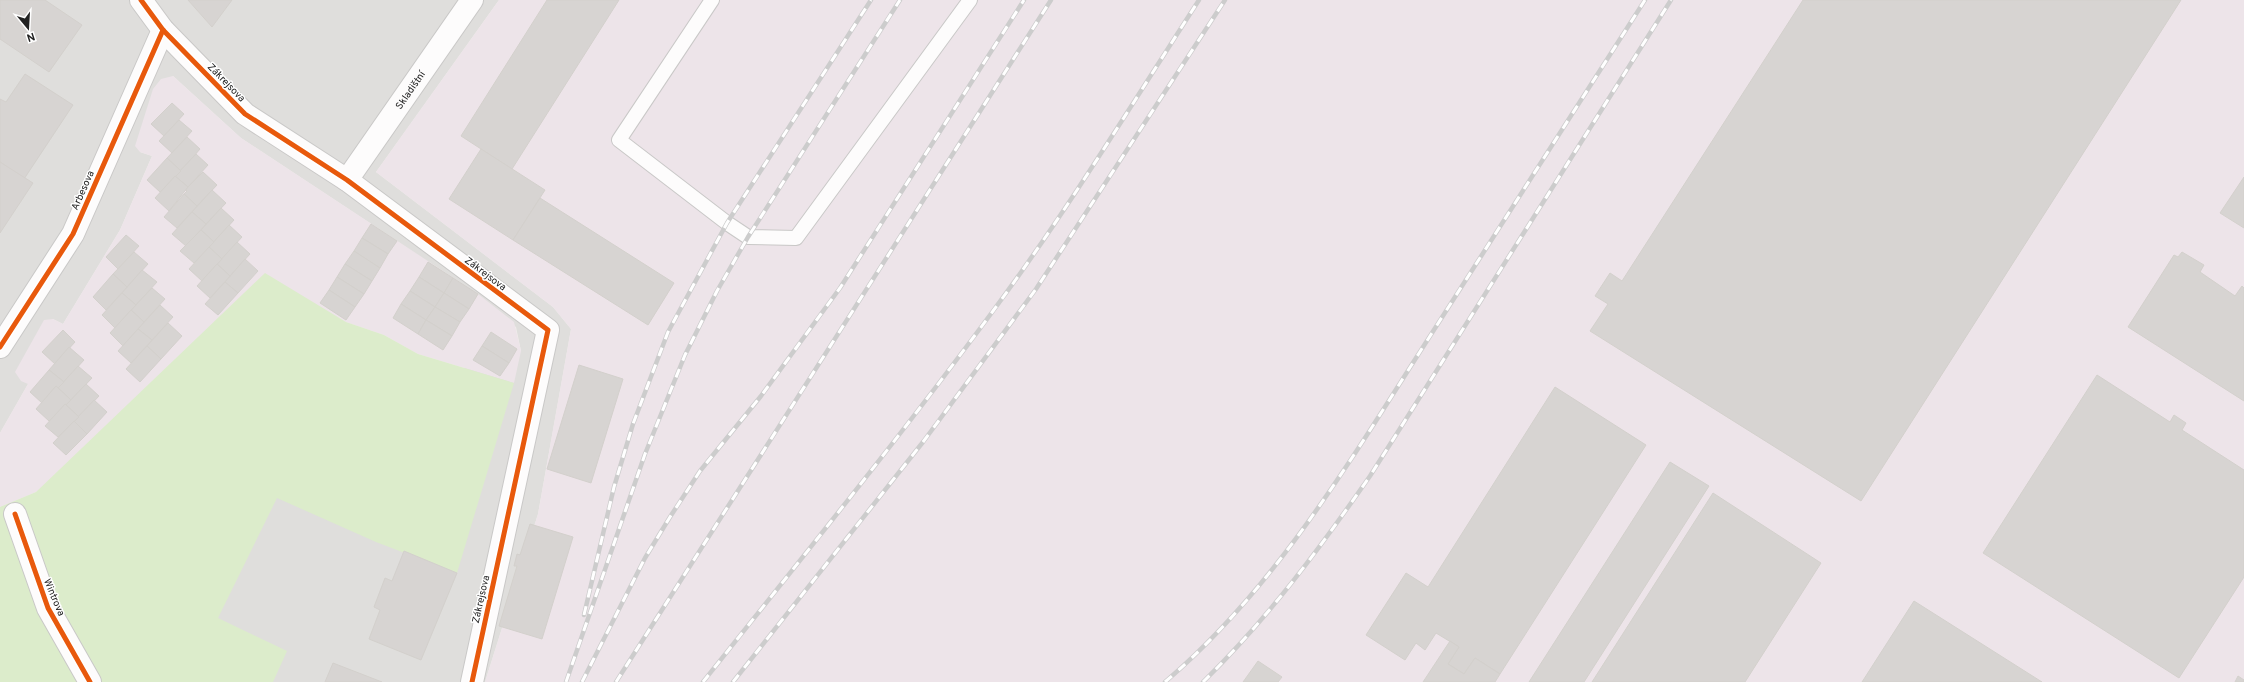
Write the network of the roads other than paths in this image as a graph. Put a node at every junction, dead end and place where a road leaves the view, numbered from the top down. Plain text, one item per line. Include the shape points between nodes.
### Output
1 (141, 0) edge
2 (472, 0) edge
3 (712, 0) edge
4 (970, 0) edge
5 (163, 30) junction
6 (347, 180) junction
7 (0, 347) edge
8 (15, 514) dead end
9 (90, 682) edge
10 (472, 682) edge

1 - 5 street, Zákrejsova
2 - 6 street, Skladištní
3 - 4 lane via 619,140 727,224 748,237 796,238
5 - 6 street, Zákrejsova via 245,114
5 - 7 street, Arbesova via 73,234
6 - 10 street, Zákrejsova via 548,330
8 - 9 street, Wintrova via 48,608

